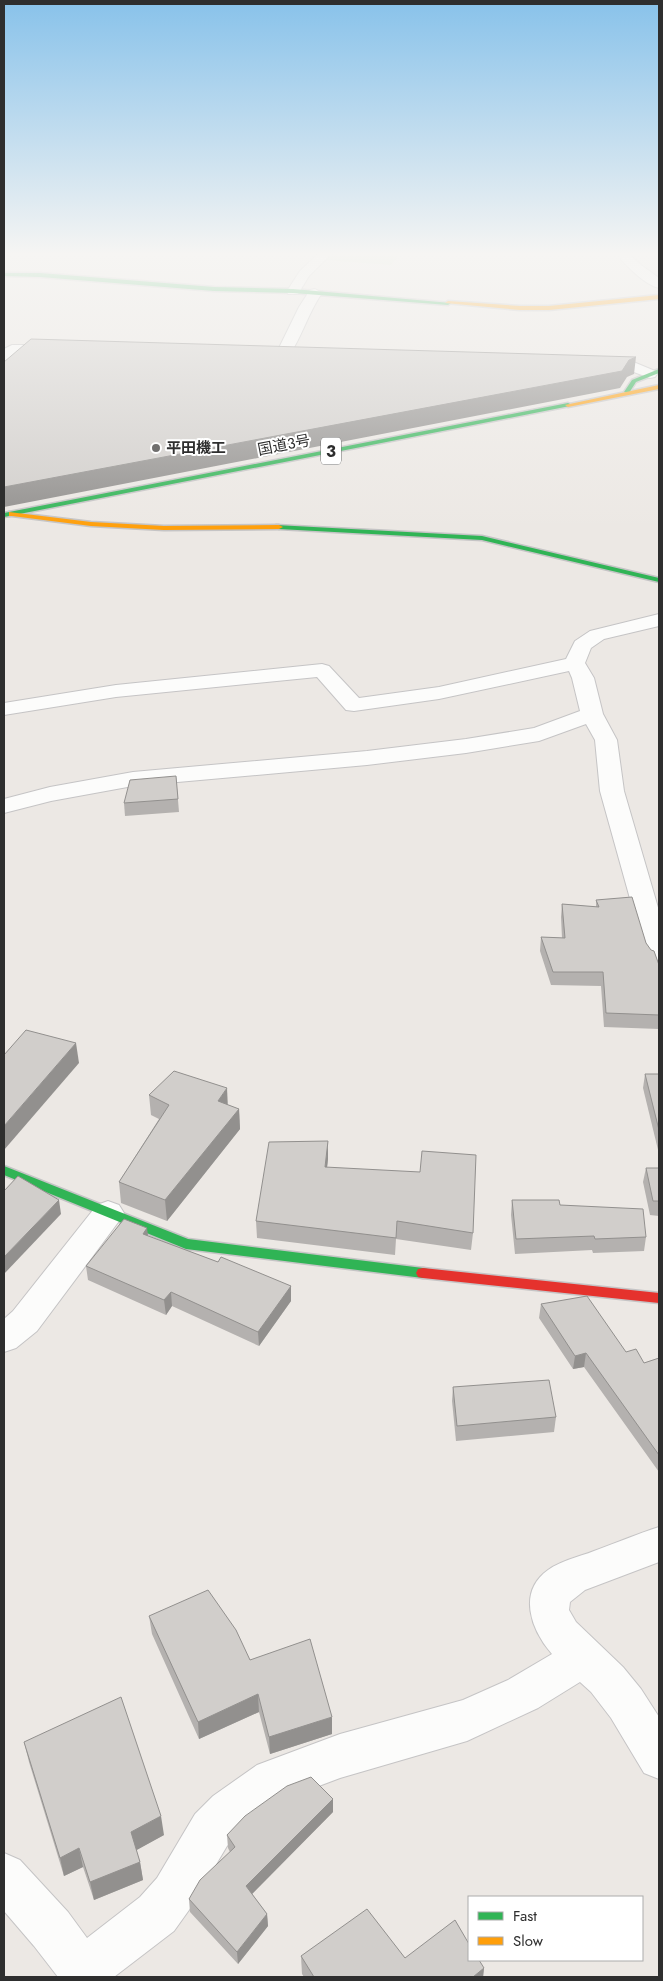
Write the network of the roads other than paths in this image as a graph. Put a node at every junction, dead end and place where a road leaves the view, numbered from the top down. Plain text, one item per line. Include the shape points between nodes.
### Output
1 (286, 344) edge
2 (69, 349) edge
3 (301, 355) edge
4 (4, 357) edge
5 (584, 361) edge
6 (655, 372) edge
7 (659, 386) edge
8 (627, 392) junction
9 (8, 514) edge
10 (659, 580) edge
11 (659, 620) edge
12 (576, 663) junction
13 (4, 709) edge
14 (592, 714) junction
15 (4, 806) edge
16 (659, 956) edge
17 (4, 1170) edge
18 (108, 1213) junction
19 (659, 1298) edge
20 (4, 1338) edge
21 (659, 1544) edge
22 (583, 1658) junction
23 (659, 1758) edge
24 (4, 1876) edge
25 (85, 1974) edge

1 - 3 street via 278,354
2 - 4 street via 12,349
5 - 6 street via 626,364
6 - 8 main road via 634,381
7 - 8 main road, 国道3号 / 3
8 - 9 main road, 国道3号 / 3
9 - 10 main road via 91,524 164,528 290,527 482,538
11 - 12 street via 597,635 582,645
12 - 13 street via 439,693 354,705 322,670 116,691
12 - 14 street
14 - 15 street via 539,734 466,746 133,779
14 - 16 street via 606,740 612,791
17 - 18 main road
18 - 19 main road via 186,1244 368,1268
18 - 20 street via 25,1320
21 - 22 street via 571,1578 551,1595 549,1607 553,1621
22 - 23 street via 623,1699
22 - 25 street via 523,1694 467,1720 340,1756 273,1781 229,1812 211,1830 157,1914
24 - 25 street

